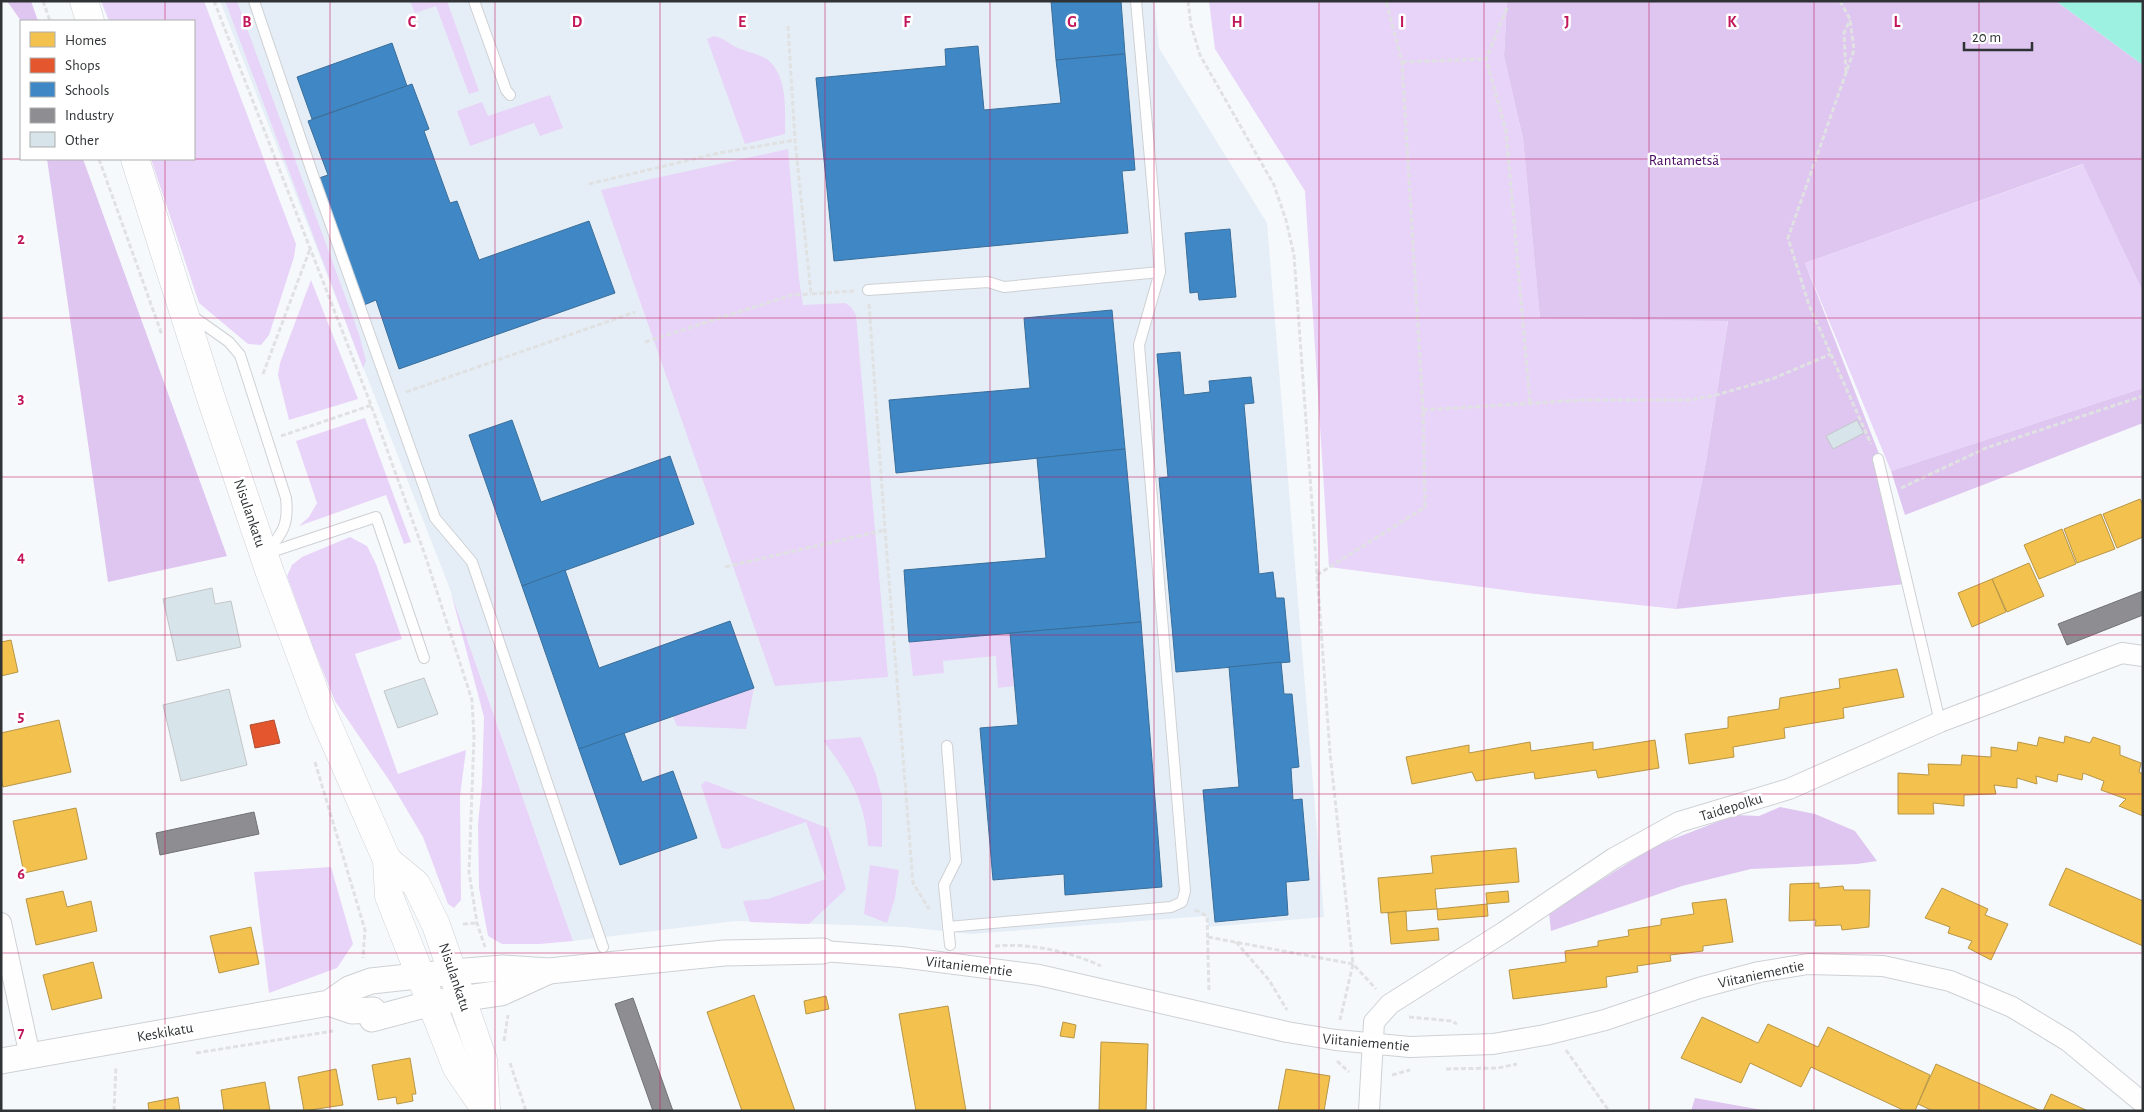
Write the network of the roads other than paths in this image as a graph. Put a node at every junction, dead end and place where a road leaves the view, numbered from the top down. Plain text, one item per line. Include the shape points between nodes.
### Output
1 (84, 1) edge
2 (254, 1) edge
3 (474, 1) edge
4 (1136, 1) edge
5 (90, 20) edge
6 (510, 95) dead end
7 (135, 160) edge
8 (1160, 272) junction
9 (868, 290) road end
10 (184, 310) junction
11 (1878, 459) road end
12 (264, 555) junction
13 (2143, 656) edge
14 (424, 658) dead end
15 (1940, 722) junction
16 (947, 746) dead end
17 (387, 860) junction
18 (1, 923) edge
19 (948, 927) junction
20 (950, 945) dead end
21 (603, 948) dead end
22 (823, 951) joint
23 (549, 971) junction
24 (454, 972) junction
25 (421, 976) junction
26 (463, 999) junction
27 (328, 1003) junction
28 (432, 1003) junction
29 (1372, 1044) junction
30 (30, 1056) junction
31 (1, 1061) edge
32 (2143, 1103) edge
33 (487, 1110) edge
34 (1369, 1111) edge

1 - 5 main road
2 - 21 lane via 434,518 472,562
3 - 6 lane
4 - 8 lane
7 - 10 main road, Nisulankatu
8 - 9 lane via 1004,287 988,282
8 - 19 lane via 1139,345 1185,891 1182,902 1171,907
10 - 12 main road, Nisulankatu
10 - 12 lane via 229,342 240,355 268,440 288,515 282,534
11 - 15 lane
12 - 14 lane via 376,517
12 - 17 main road, Nisulankatu via 322,712
13 - 15 street, Taidepolku via 2122,653
15 - 29 street, Taidepolku via 1789,789 1679,822 1614,858 1390,1004 1374,1022
16 - 19 lane via 956,862 944,885
17 - 24 main road, Nisulankatu via 416,884
17 - 25 main road, Nisulankatu via 389,896
18 - 30 street
19 - 20 lane
22 - 23 street, Viitaniementie via 724,953
22 - 29 street, Viitaniementie via 901,957 1040,975 1287,1032
23 - 24 street, Viitaniementie via 503,968
23 - 26 street, Viitaniementie via 501,993
24 - 25 street, Keskikatu
24 - 26 main road, Nisulankatu
25 - 27 street, Keskikatu via 371,981 349,989
25 - 28 main road, Nisulankatu
26 - 28 street, Viitaniementie
26 - 33 main road, Nisulankatu via 483,1060
27 - 28 street, Keskikatu via 352,1011 372,1010 372,1019
27 - 30 street, Keskikatu
28 - 33 main road, Nisulankatu via 457,1068
29 - 32 street, Viitaniementie via 1493,1044 1605,1020 1699,988 1759,972 1808,964 1883,966 1950,981 2012,1007 2068,1041
29 - 34 street, Taidepolku
30 - 31 street, Keskikatu

